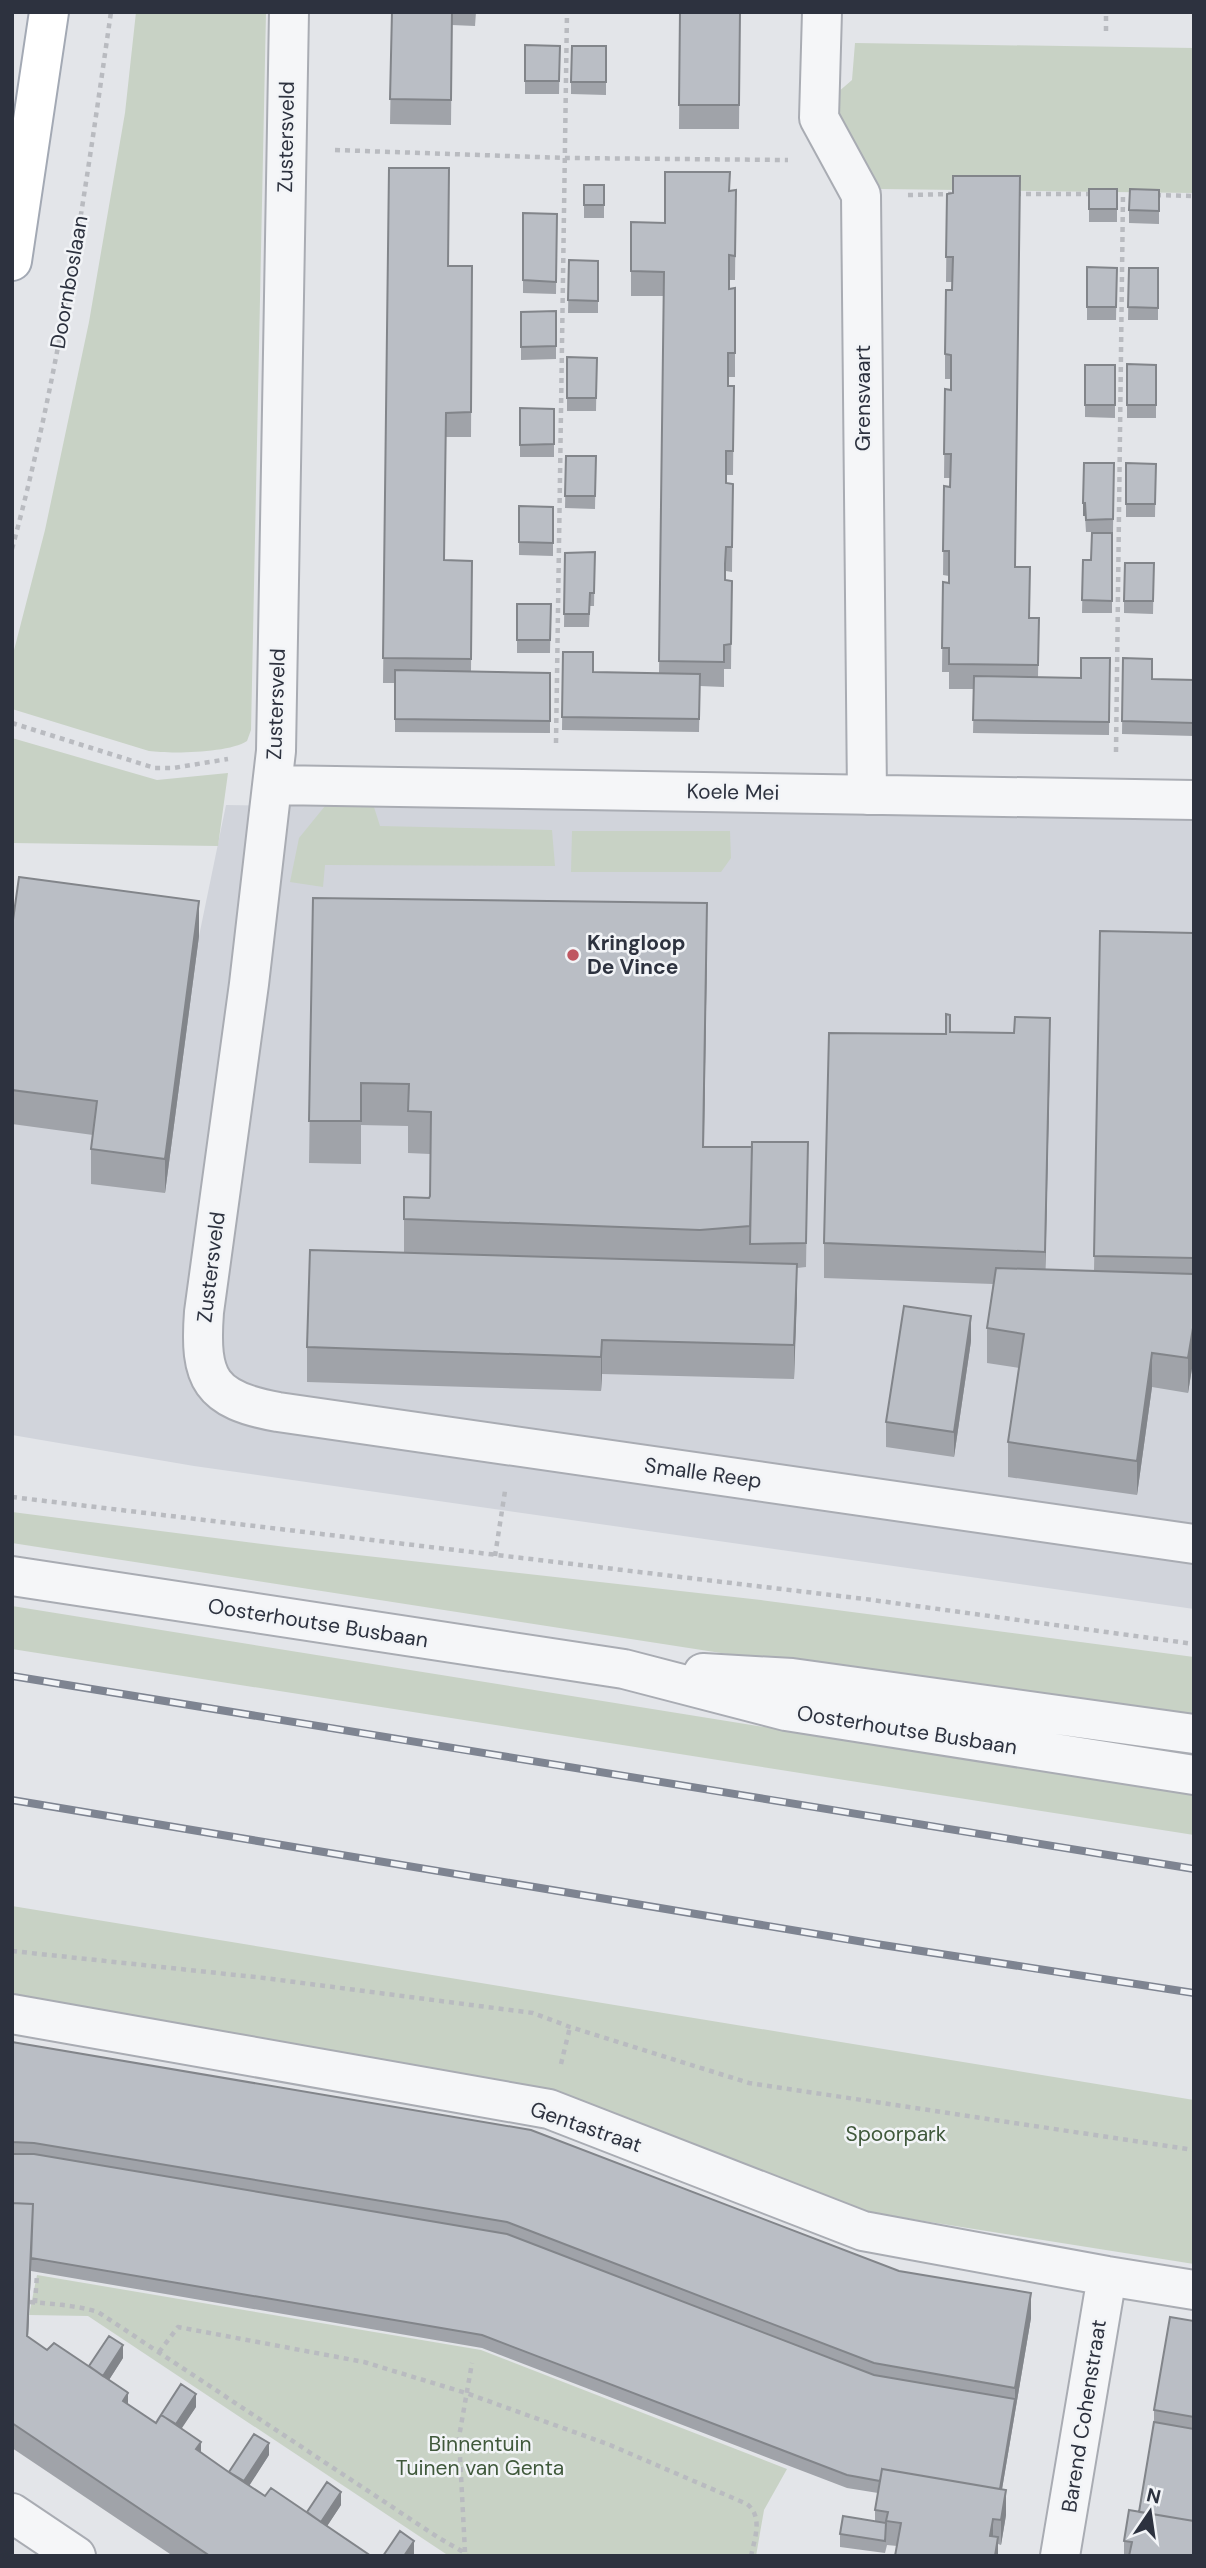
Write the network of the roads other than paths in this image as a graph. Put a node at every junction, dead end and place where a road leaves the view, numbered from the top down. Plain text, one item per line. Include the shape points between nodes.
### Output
1 (49, 12) edge
2 (289, 12) edge
3 (822, 12) edge
4 (12, 261) edge
5 (274, 768) junction
6 (866, 794) junction
7 (1194, 800) edge
8 (216, 1388) joint
9 (1194, 1544) edge
10 (12, 1576) edge
11 (624, 1669) junction
12 (1194, 1734) edge
13 (1194, 1775) edge
14 (12, 2014) edge
15 (1107, 2276) junction
16 (1194, 2290) edge
17 (12, 2513) edge
18 (76, 2556) edge
19 (1060, 2556) edge

1 - 4 main road
2 - 5 street, Zustersveld
3 - 6 street, Grensvaart via 819,118 862,195
5 - 6 street, Koele Mei via 555,789
5 - 8 street, Zustersveld via 204,1312 202,1349
6 - 7 street, Koele Mei
8 - 9 street, Smalle Reep via 228,1398 261,1409
10 - 11 street, Oosterhoutse Busbaan
11 - 12 street, Oosterhoutse Busbaan via 792,1678
11 - 13 street, Oosterhoutse Busbaan via 786,1711
14 - 15 street, Gentastraat via 549,2109 863,2231
15 - 16 street, Gentastraat
15 - 19 street, Barend Cohenstraat
17 - 18 street

